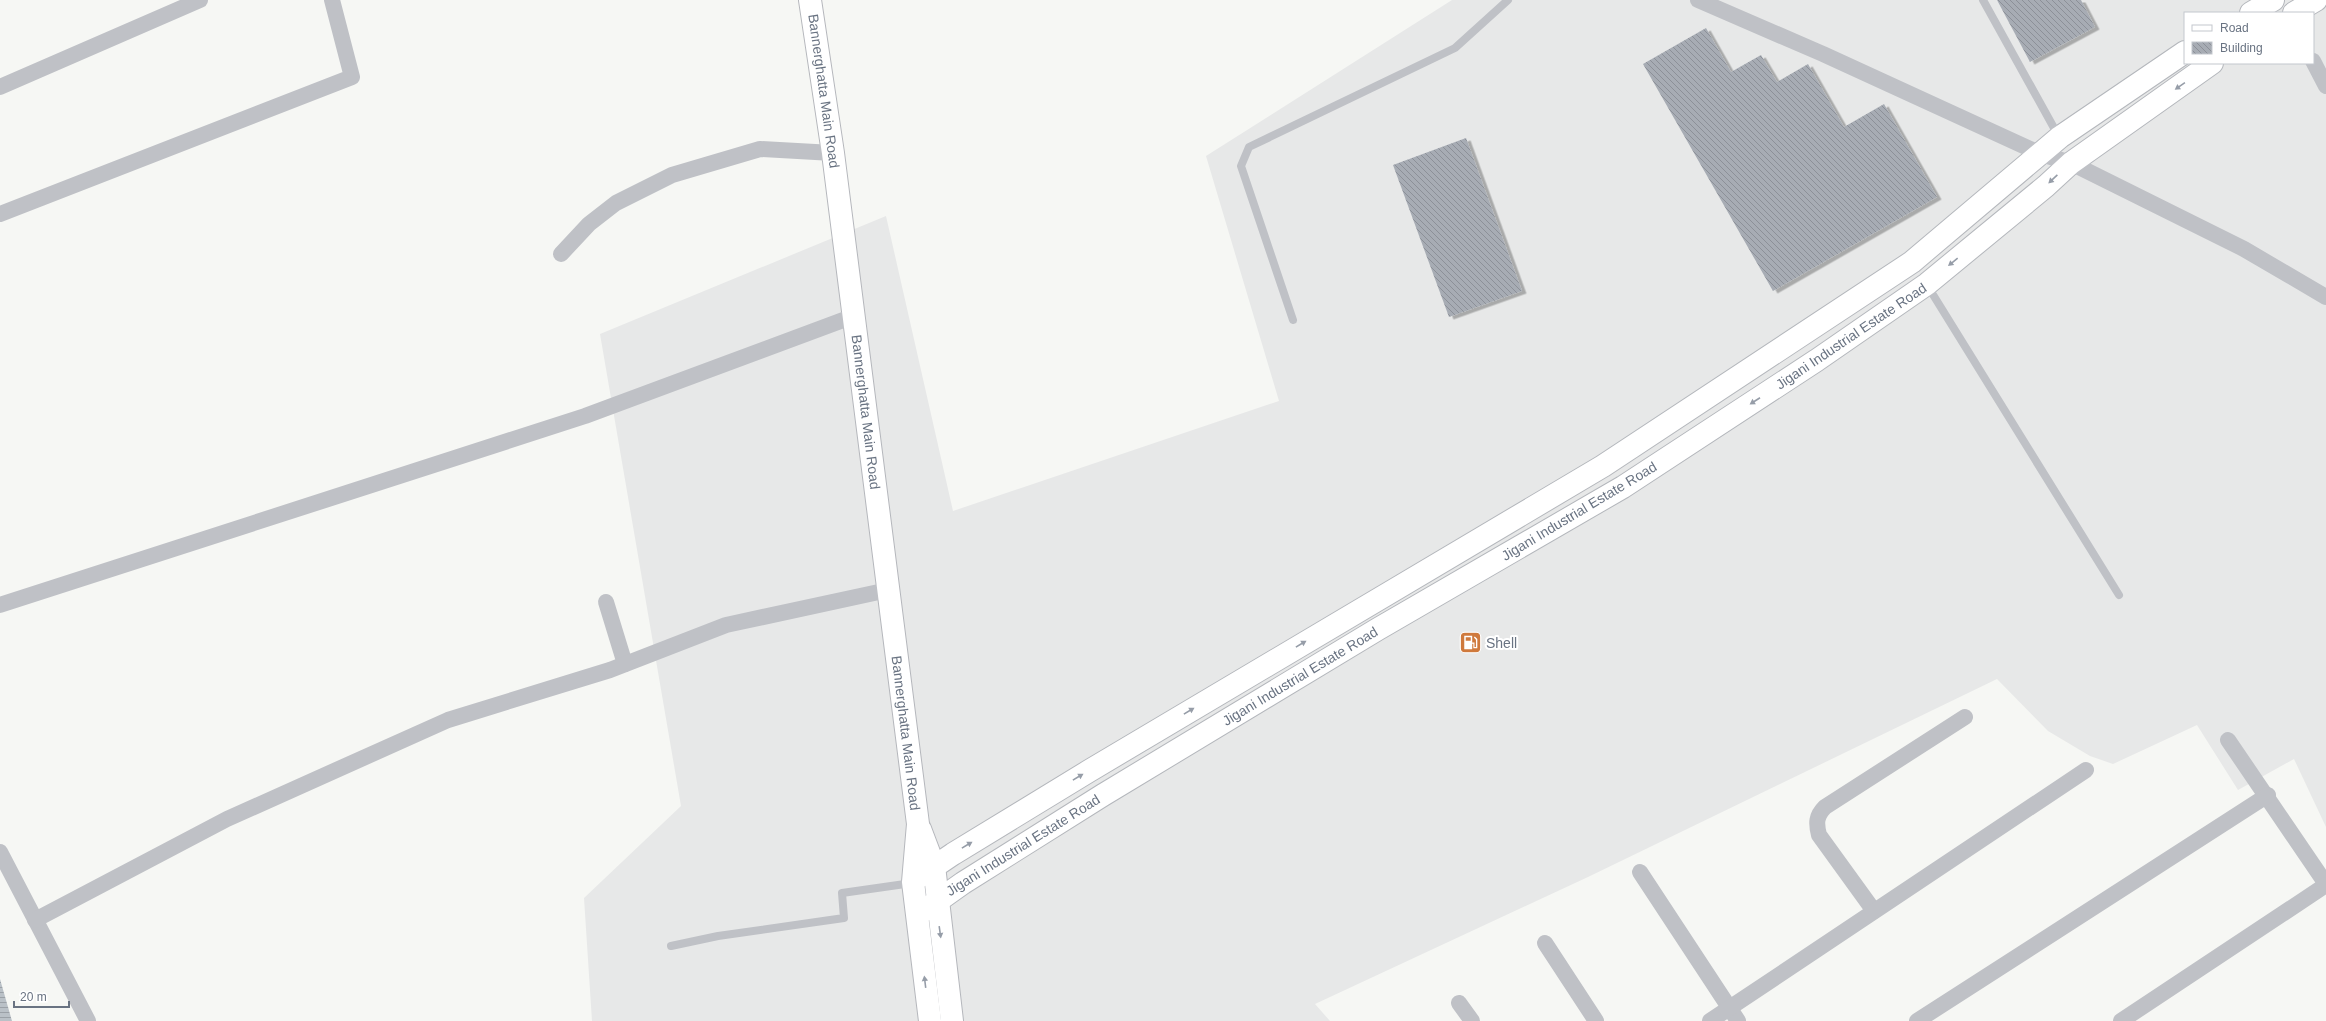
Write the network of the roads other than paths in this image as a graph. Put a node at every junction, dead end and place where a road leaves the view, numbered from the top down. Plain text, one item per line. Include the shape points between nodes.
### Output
1 (200, 0) edge
2 (332, 0) edge
3 (810, 0) edge
4 (1508, 0) edge
5 (1698, 0) edge
6 (1984, 0) edge
7 (2273, 0) edge
8 (2316, 0) edge
9 (2253, 12) edge
10 (2296, 12) edge
11 (2184, 53) edge
12 (2314, 63) edge
13 (2211, 64) edge
14 (0, 86) edge
15 (2326, 86) edge
16 (2060, 137) junction
17 (833, 153) junction
18 (2041, 154) junction
19 (2070, 163) junction
20 (0, 214) edge
21 (561, 254) dead end
22 (1927, 284) junction
23 (2326, 298) edge
24 (854, 316) junction
25 (1293, 320) dead end
26 (888, 590) junction
27 (2119, 595) dead end
28 (606, 602) dead end
29 (0, 605) edge
30 (625, 664) junction
31 (1966, 717) dead end
32 (2228, 740) dead end
33 (2086, 770) dead end
34 (2268, 795) junction
35 (918, 824) junction
36 (0, 852) edge
37 (934, 866) junction
38 (1640, 872) dead end
39 (913, 882) junction
40 (2326, 885) edge
41 (937, 900) junction
42 (1874, 911) junction
43 (917, 917) junction
44 (35, 920) junction
45 (1545, 943) dead end
46 (671, 946) dead end
47 (1459, 1003) dead end
48 (1733, 1014) edge
49 (88, 1021) edge
50 (930, 1021) edge
51 (952, 1021) edge
52 (1472, 1021) edge
53 (1596, 1021) edge
54 (1710, 1021) edge
55 (1917, 1021) edge
56 (2121, 1021) edge

1 - 14 street
2 - 20 street via 352,77
3 - 17 main road, Bannerghatta Main Road
4 - 25 lane via 1455,48 1249,147 1241,166
5 - 18 street
6 - 16 lane
7 - 9 main road
8 - 10 main road
11 - 16 main road, Jigani Industrial Estate Road
12 - 15 street
13 -> 19 main road, Jigani Industrial Estate Road
16 - 18 main road, Jigani Industrial Estate Road
17 - 21 street via 760,149 672,175 616,203 589,224
17 - 24 main road, Bannerghatta Main Road
18 - 19 street
37 -> 18 main road, Jigani Industrial Estate Road via 1362,607 1603,466 1912,262
19 -> 22 main road, Jigani Industrial Estate Road via 2046,186
19 - 23 street via 2244,249
22 - 27 lane
22 -> 41 main road, Jigani Industrial Estate Road via 1623,488 1378,629 1110,790
24 - 26 main road, Bannerghatta Main Road
24 - 29 street via 585,416
26 - 30 street via 726,625
26 - 35 main road, Bannerghatta Main Road
28 - 30 street
30 - 44 street via 448,720 227,819
31 - 42 street via 1818,813 1816,823 1819,835
32 - 34 street
33 - 42 street
34 - 40 street
34 - 55 street
35 - 37 main road, Bannerghatta Main Road
35 - 39 main road, Bannerghatta Main Road
36 - 44 street
37 - 39 main road, Jigani Industrial Estate Road
37 - 41 main road, Bannerghatta Main Road
38 - 48 street
39 - 43 main road, Bannerghatta Main Road
39 - 46 lane via 842,893 844,918 718,936
40 - 56 street
41 - 43 main road, Jigani Industrial Estate Road
41 -> 51 main road, Bannerghatta Main Road
42 - 48 street
50 -> 43 main road, Bannerghatta Main Road
44 - 49 street
45 - 53 street
47 - 52 street
48 - 54 street

